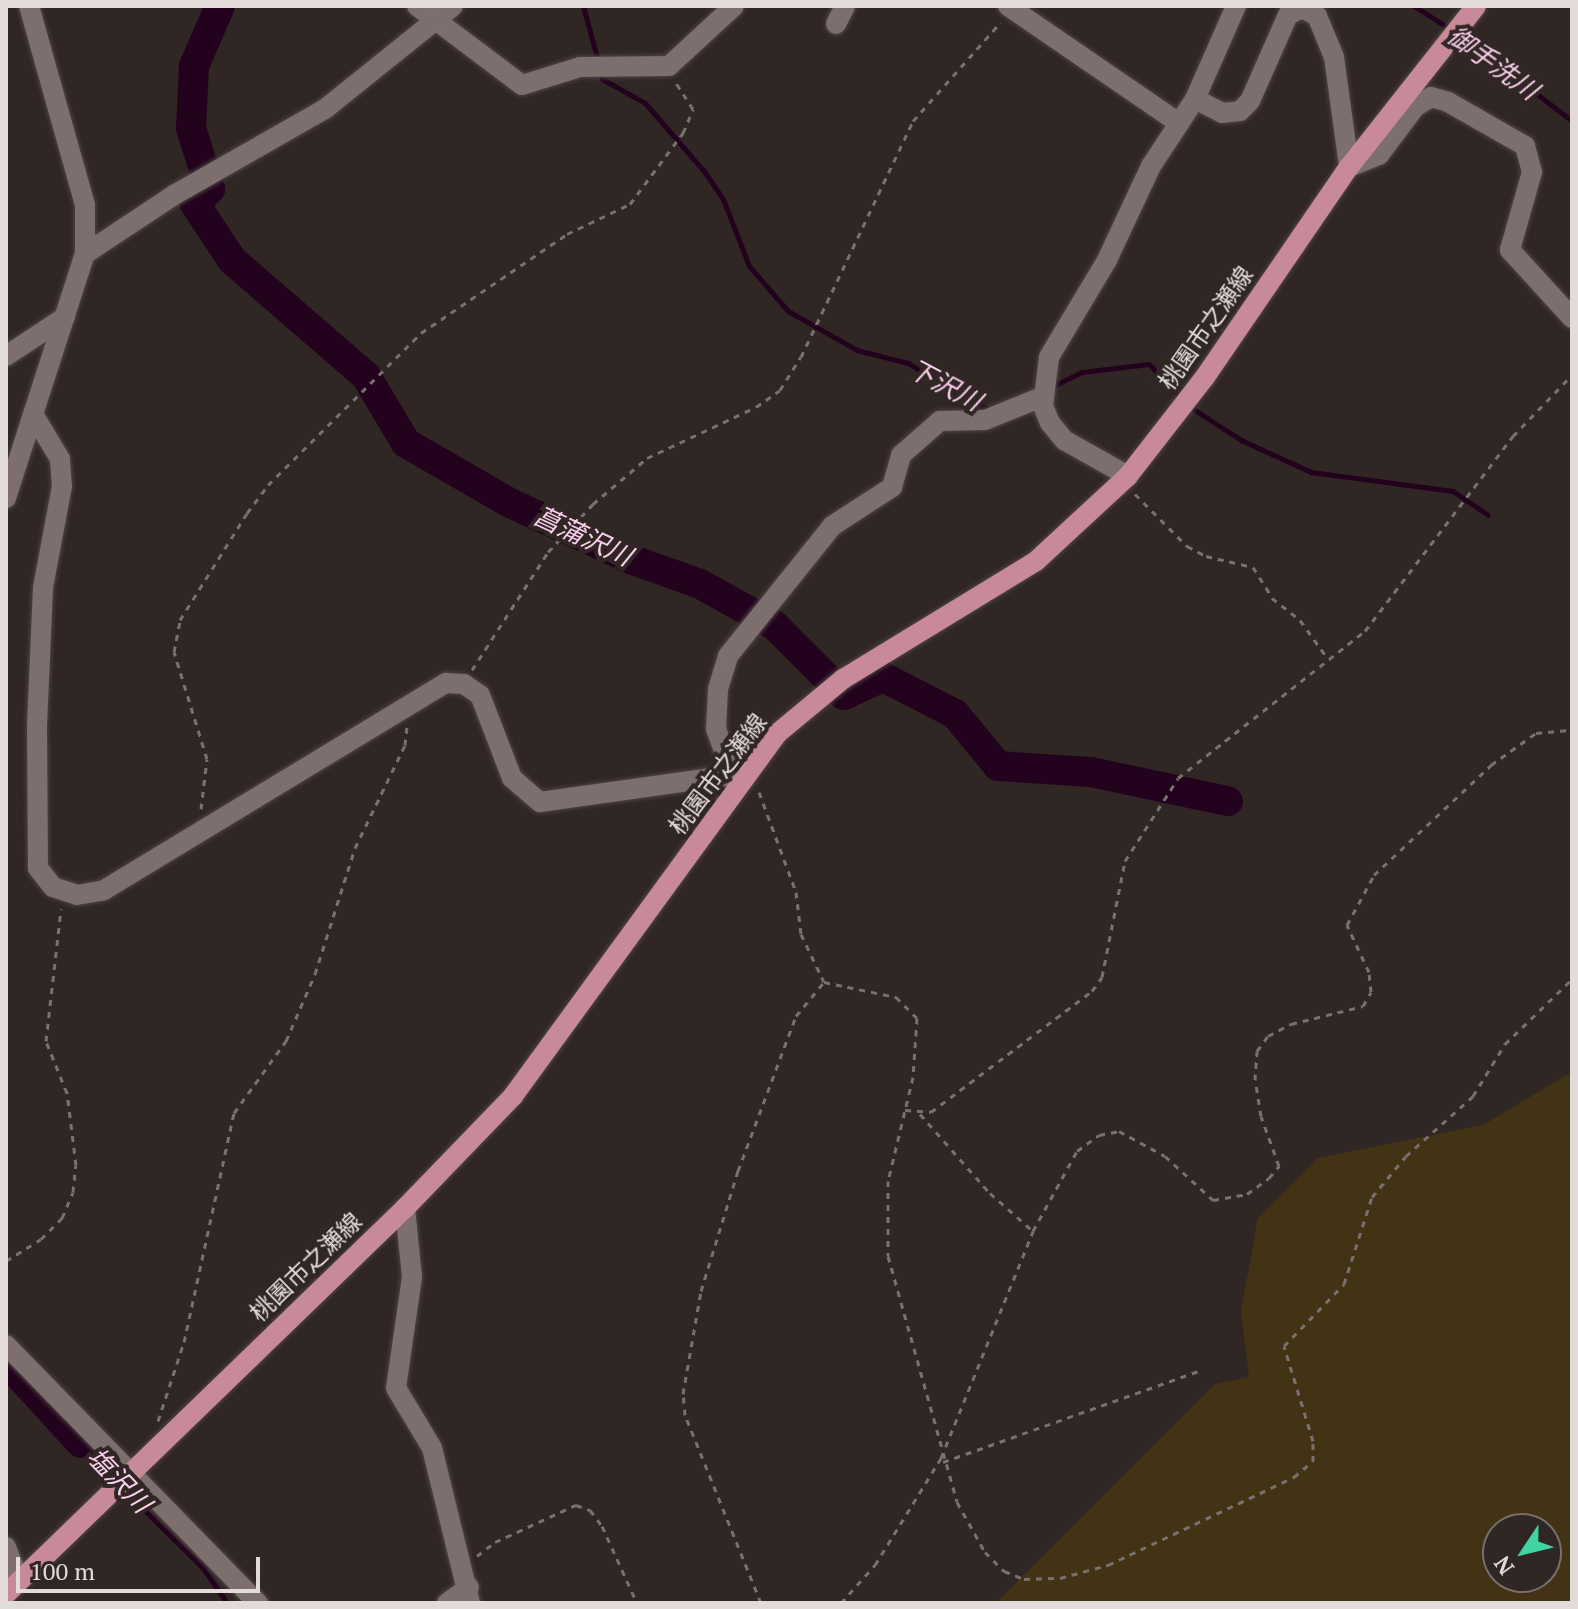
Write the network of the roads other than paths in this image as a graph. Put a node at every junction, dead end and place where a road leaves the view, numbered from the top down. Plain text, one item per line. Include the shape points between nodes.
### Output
1 (29, 6) edge
2 (417, 6) edge
3 (453, 6) edge
4 (734, 6) edge
5 (1236, 6) edge
6 (1010, 8) edge
7 (1473, 10) edge
8 (437, 21) junction
9 (1195, 99) junction
10 (1179, 123) junction
11 (1349, 167) junction
12 (85, 254) junction
13 (65, 317) junction
14 (1572, 318) edge
15 (6, 356) edge
16 (1044, 395) junction
17 (33, 414) junction
18 (1126, 479) junction
19 (6, 498) edge
20 (744, 772) junction
21 (405, 1208) junction
22 (6, 1345) edge
23 (132, 1470) junction
24 (6, 1547) edge
25 (14, 1592) edge
26 (470, 1595) edge
27 (258, 1603) edge
28 (447, 1603) edge

1 - 12 street via 85,205
2 - 8 street
3 - 8 street
4 - 8 street via 669,66 580,67 522,85
5 - 9 street
6 - 10 street
7 - 11 main road, 桃園市之瀬線
8 - 12 street via 325,109 174,195
9 - 10 street
9 - 11 street via 1222,113 1240,111 1250,101 1288,15 1302,8 1326,28
10 - 16 street via 1049,357
11 - 14 street via 1379,155 1415,107 1431,97 1525,146 1532,172 1510,250
11 - 18 main road, 桃園市之瀬線 via 1205,377
12 - 13 street
13 - 15 street
13 - 17 street
16 - 18 street via 1050,423 1064,440
16 - 20 street via 1013,412 985,420 940,421 924,431 901,455 892,487 832,526 728,656 718,689 716,729
17 - 19 street
17 - 20 street via 60,459 62,486 43,588 38,868 45,880 64,890 77,895 104,890 446,683 464,684 480,695 512,778 540,802
18 - 20 main road, 桃園市之瀬線 via 1066,537 1003,584 843,679
20 - 21 main road, 桃園市之瀬線 via 552,1049
21 - 23 main road, 桃園市之瀬線
21 - 26 street via 412,1277 396,1388 432,1448
22 - 23 street
23 - 25 main road, 桃園市之瀬線
23 - 27 street via 179,1528
24 - 25 street
26 - 28 street

